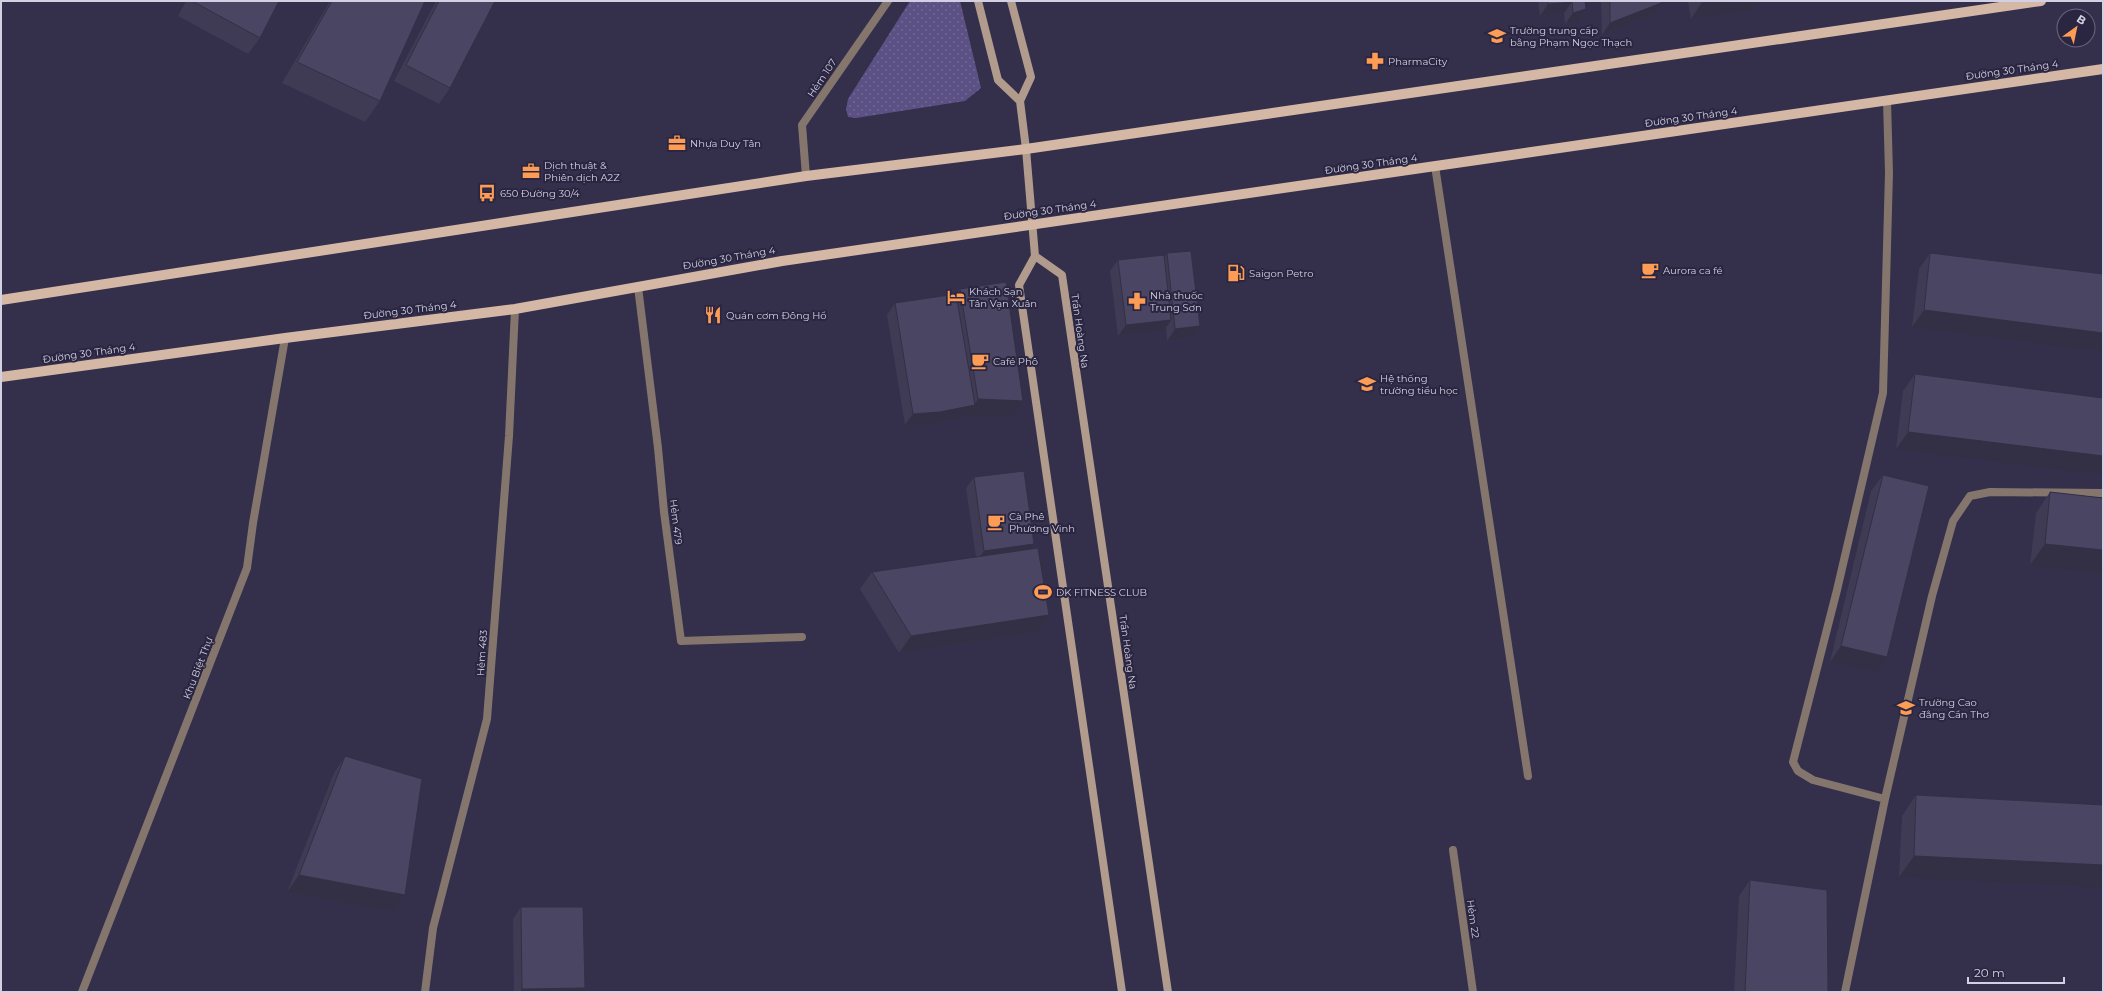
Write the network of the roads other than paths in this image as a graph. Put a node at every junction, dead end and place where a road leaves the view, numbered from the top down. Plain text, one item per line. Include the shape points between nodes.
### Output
1 (888, 1) edge
2 (978, 1) edge
3 (1011, 1) edge
4 (2041, 1) edge
5 (2103, 69) edge
6 (1020, 101) junction
7 (1887, 101) junction
8 (1026, 150) junction
9 (1435, 166) junction
10 (806, 176) junction
11 (1032, 225) junction
12 (1035, 256) junction
13 (638, 287) junction
14 (1, 300) edge
15 (515, 309) junction
16 (285, 338) junction
17 (1, 377) edge
18 (2103, 493) edge
19 (802, 637) dead end
20 (1528, 776) dead end
21 (1885, 799) junction
22 (1453, 850) dead end
23 (82, 992) edge
24 (424, 992) edge
25 (1122, 992) edge
26 (1168, 992) edge
27 (1473, 992) edge
28 (1845, 992) edge

1 - 10 street, Hẻm 107 via 802,125
2 - 6 main road via 998,80
3 - 6 main road via 1031,77
4 - 8 main road
5 - 7 main road, Đường 30 Tháng 4
6 - 8 main road
7 - 9 main road, Đường 30 Tháng 4
7 - 21 street via 1889,172 1883,393 1793,762 1798,771 1813,780
8 - 10 main road
8 - 11 main road
9 - 11 main road, Đường 30 Tháng 4
9 - 20 street
10 - 14 main road
11 - 12 main road
11 - 13 main road, Đường 30 Tháng 4 via 782,261
12 - 25 main road via 1018,285
12 - 26 main road, Trần Hoàng Na via 1062,276
13 - 15 main road, Đường 30 Tháng 4
13 - 19 street, Hẻm 479 via 681,641
15 - 16 main road, Đường 30 Tháng 4
15 - 24 street, Hẻm 483 via 508,443 487,719 433,928
16 - 17 main road, Đường 30 Tháng 4
16 - 23 street, Khu Biệt Thự via 247,568
18 - 21 street via 1990,492 1970,496 1953,521 1932,596
21 - 28 street
22 - 27 street, Hẻm 22

